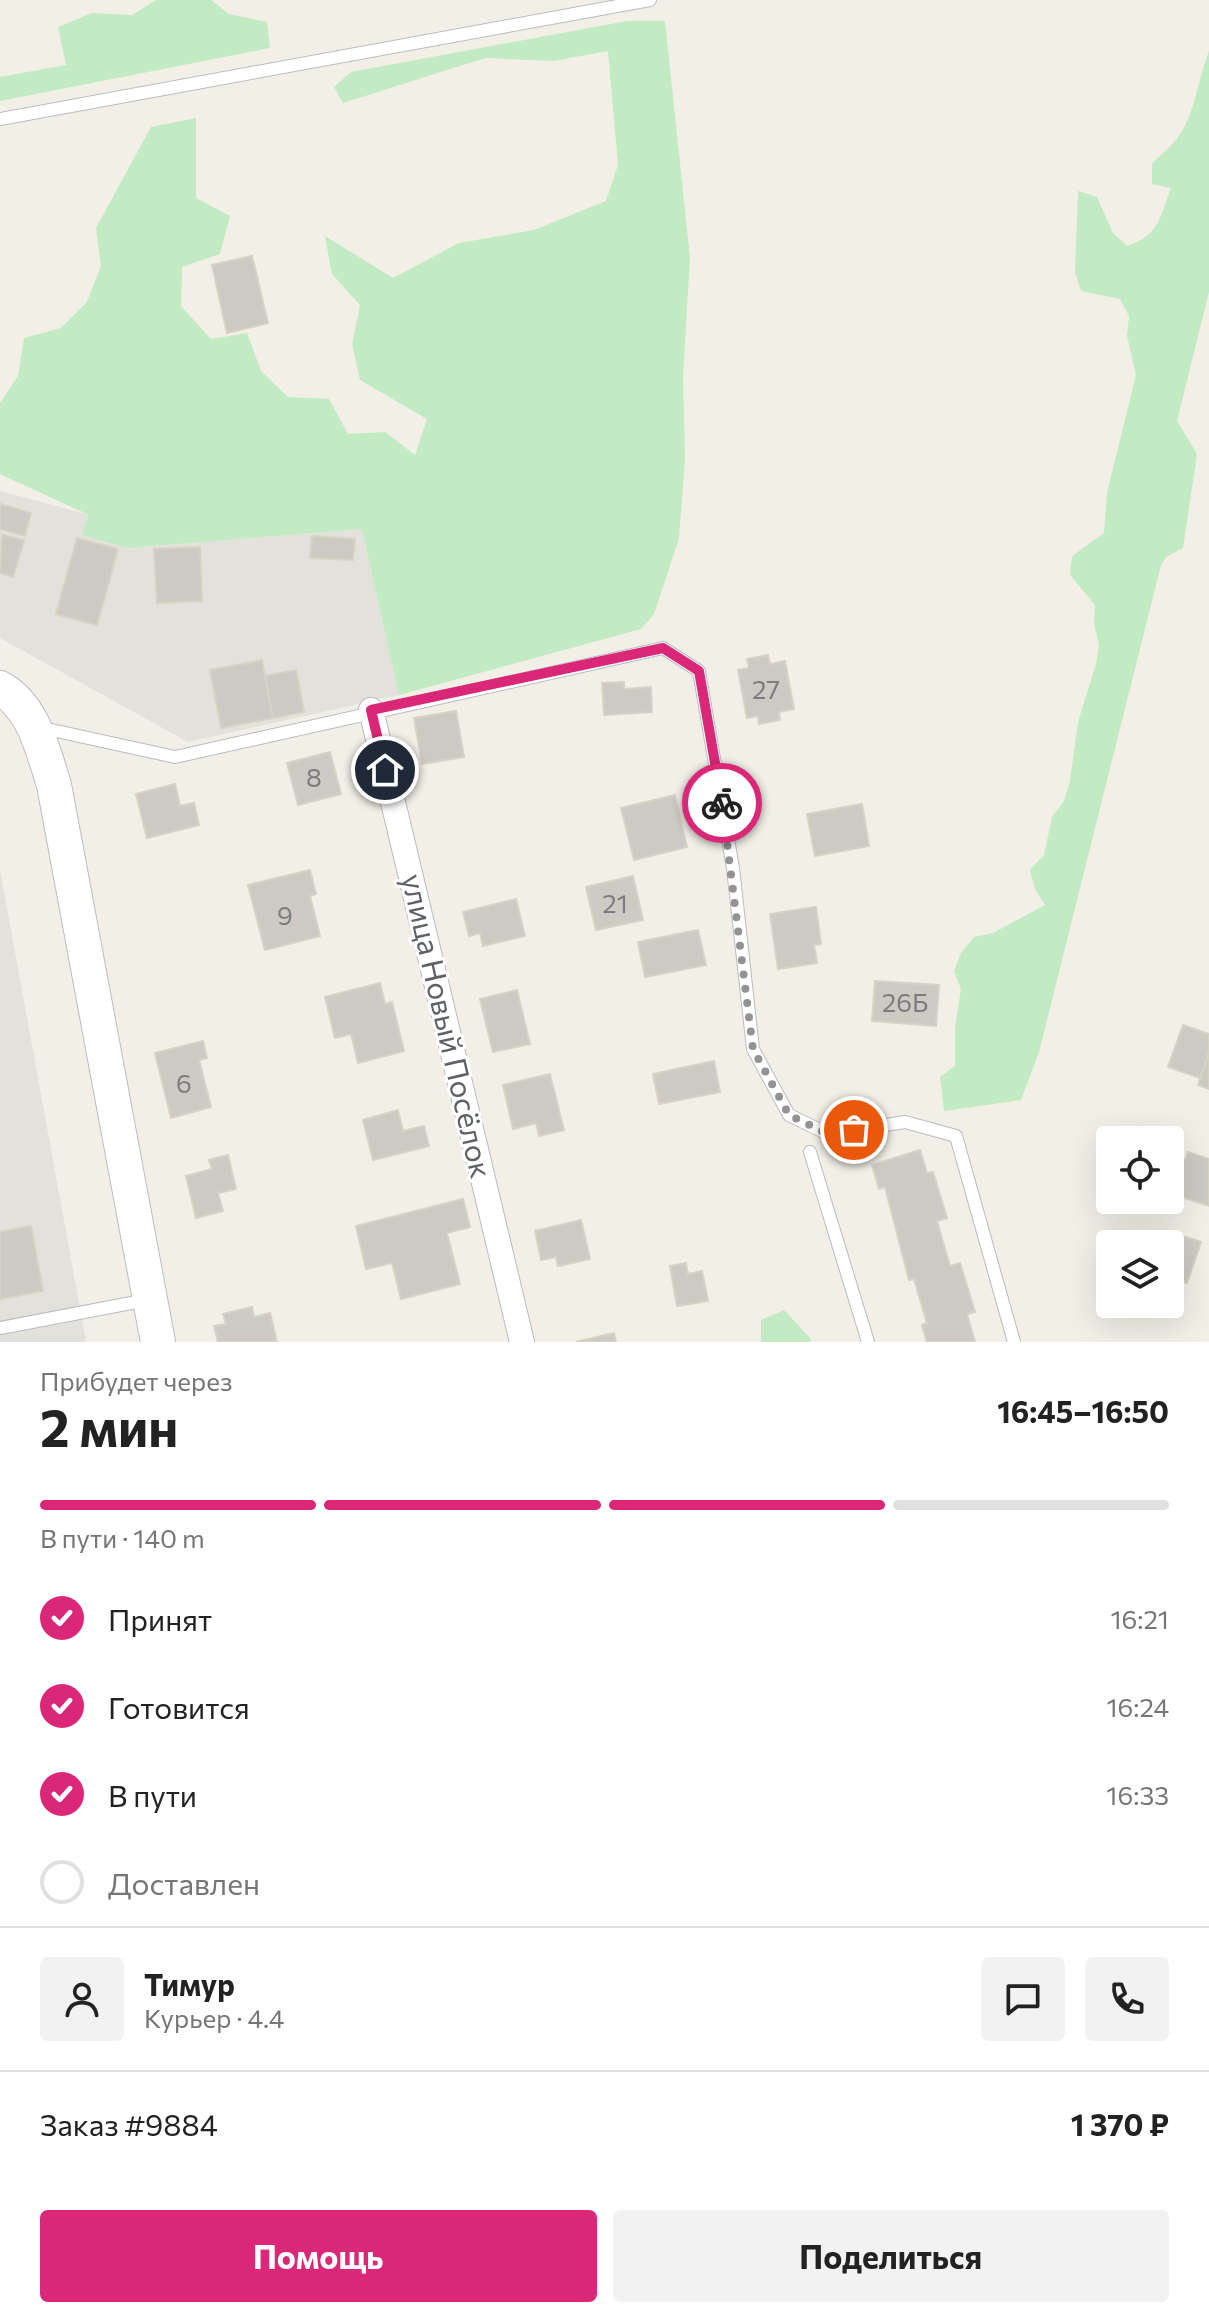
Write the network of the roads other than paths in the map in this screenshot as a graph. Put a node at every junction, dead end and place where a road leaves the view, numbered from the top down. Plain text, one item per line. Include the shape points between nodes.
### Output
1 (650, 0) edge
2 (0, 119) edge
3 (0, 688) edge
4 (371, 710) junction
5 (35, 727) junction
6 (810, 1152) dead end
7 (150, 1300) junction
8 (0, 1328) edge
9 (158, 1342) edge
10 (522, 1342) edge
11 (868, 1342) edge
12 (1014, 1342) edge

1 - 2 lane
3 - 5 main road
4 - 5 lane via 175,757
4 - 10 street, улица Новый Посёлок
4 - 12 lane via 663,648 699,671 733,868 753,1049 789,1115 828,1134 905,1122 956,1136
5 - 7 main road via 54,785
6 - 11 lane
7 - 8 lane
7 - 9 main road

